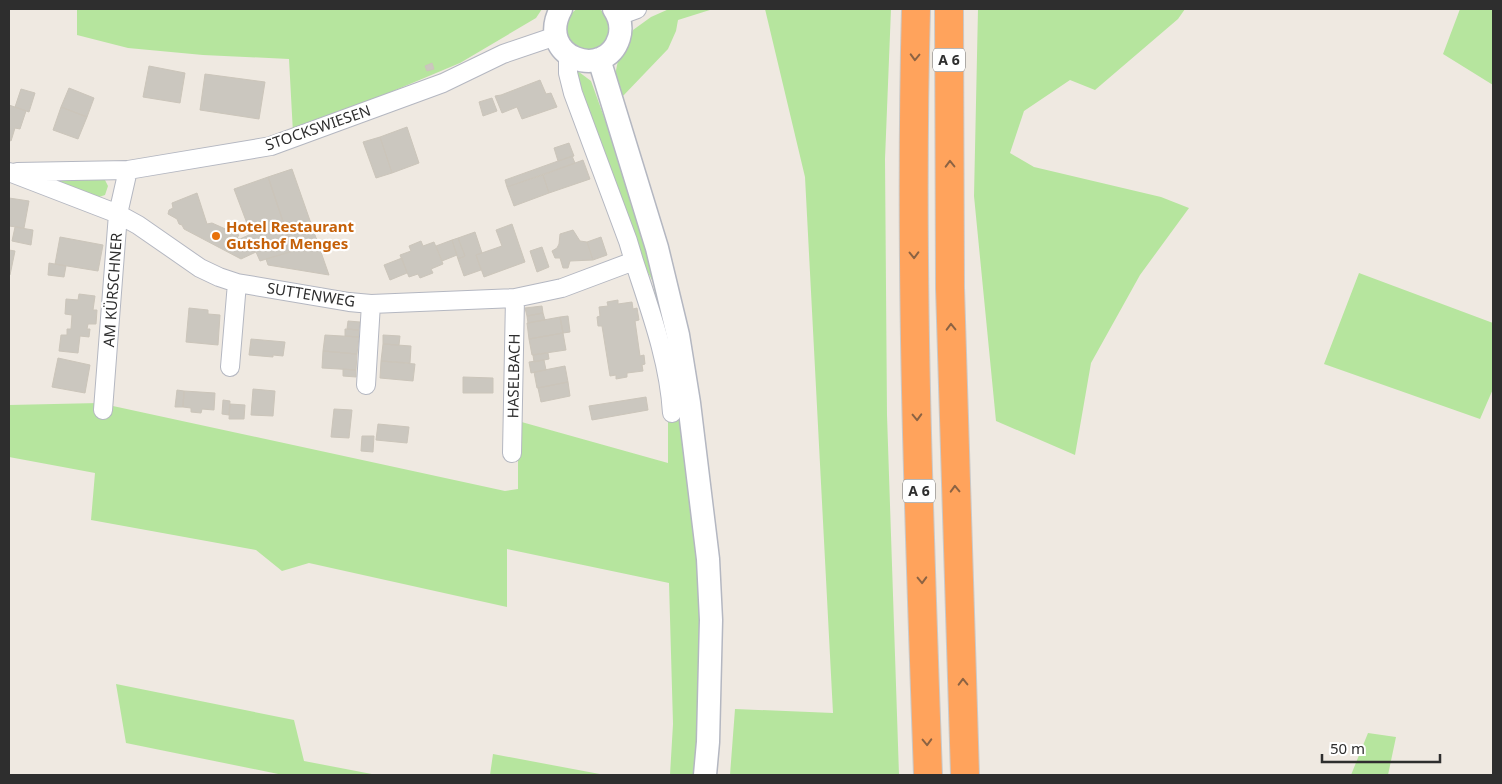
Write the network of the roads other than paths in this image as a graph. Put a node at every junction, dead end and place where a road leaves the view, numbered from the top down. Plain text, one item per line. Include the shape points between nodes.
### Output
1 (561, 9) edge
2 (916, 9) edge
3 (949, 9) edge
4 (623, 11) edge
5 (556, 36) junction
6 (599, 59) junction
7 (568, 64) junction
8 (128, 170) junction
9 (9, 172) edge
10 (118, 214) junction
11 (634, 261) junction
12 (237, 283) junction
13 (515, 298) junction
14 (371, 304) junction
15 (230, 367) dead end
16 (366, 385) dead end
17 (103, 410) dead end
18 (672, 413) dead end
19 (512, 453) dead end
20 (705, 775) edge
21 (928, 775) edge
22 (965, 775) edge

1 - 5 street via 555,26
2 -> 21 highway, A 6 via 913,216
22 -> 3 highway, A 6 via 950,288
4 - 6 street via 617,43
5 - 7 street
5 - 8 street, STOCKSWIESEN via 503,54 443,83 271,146
6 - 7 street
6 - 20 street via 657,248 678,336 689,403 708,559 710,602
7 - 11 street via 573,92
8 - 9 street, STOCKSWIESEN
8 - 10 street, AM KÜRSCHNER
9 - 10 street, SUTTENWEG
10 - 12 street, SUTTENWEG via 200,268
10 - 17 street, AM KÜRSCHNER
11 - 13 street, SUTTENWEG via 562,288
11 - 18 street via 652,316
12 - 14 street, SUTTENWEG
12 - 15 street
13 - 14 street, SUTTENWEG
13 - 19 street, HASELBACH
14 - 16 street

